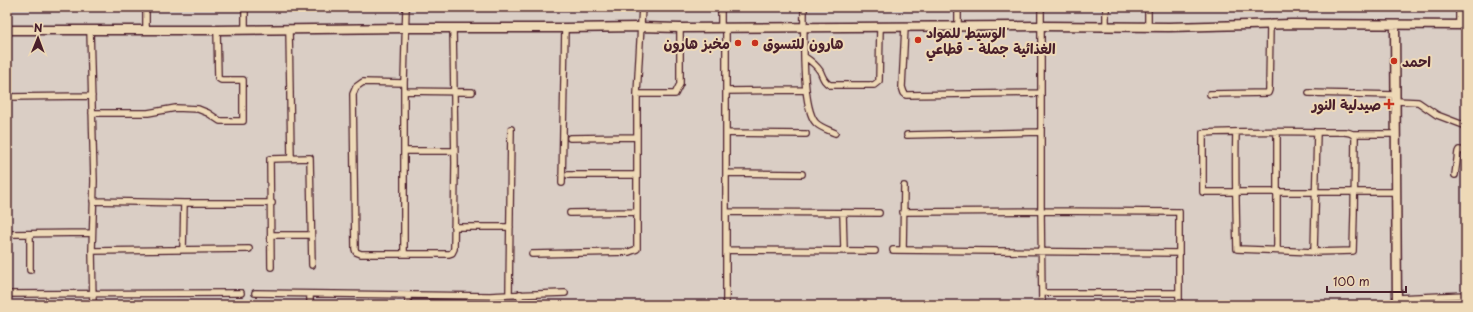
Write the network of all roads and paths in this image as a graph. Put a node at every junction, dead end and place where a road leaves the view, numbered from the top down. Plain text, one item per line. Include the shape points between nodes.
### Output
1 (146, 7) edge
2 (245, 7) edge
3 (406, 7) edge
4 (642, 7) edge
5 (720, 7) edge
6 (804, 7) edge
7 (958, 7) edge
8 (1041, 7) edge
9 (1106, 7) edge
10 (1148, 7) edge
11 (1459, 7) edge
12 (1270, 25) junction
13 (1396, 25) junction
14 (1462, 25) edge
15 (958, 26) junction
16 (1041, 26) junction
17 (640, 27) junction
18 (804, 27) junction
19 (880, 27) junction
20 (905, 27) junction
21 (1106, 27) junction
22 (1148, 27) junction
23 (406, 28) junction
24 (453, 28) junction
25 (565, 28) junction
26 (680, 28) junction
27 (723, 28) junction
28 (146, 29) junction
29 (245, 29) junction
30 (289, 29) junction
31 (7, 30) edge
32 (90, 30) junction
33 (217, 30) junction
34 (804, 57) junction
35 (404, 83) junction
36 (806, 90) junction
37 (404, 91) junction
38 (454, 91) junction
39 (726, 91) junction
40 (472, 92) dead end
41 (1041, 93) junction
42 (1309, 93) dead end
43 (637, 94) junction
44 (1210, 94) dead end
45 (92, 96) junction
46 (7, 97) edge
47 (1396, 98) junction
48 (92, 113) junction
49 (1466, 126) edge
50 (511, 129) dead end
51 (1041, 132) junction
52 (1236, 132) junction
53 (1277, 132) junction
54 (1317, 132) junction
55 (726, 133) junction
56 (835, 133) dead end
57 (806, 134) dead end
58 (1353, 134) junction
59 (1396, 134) junction
60 (908, 135) dead end
61 (637, 137) junction
62 (570, 138) dead end
63 (404, 151) junction
64 (454, 151) junction
65 (1466, 151) edge
66 (291, 158) junction
67 (726, 173) junction
68 (802, 174) dead end
69 (1455, 174) dead end
70 (568, 175) dead end
71 (637, 175) junction
72 (562, 184) dead end
73 (904, 186) dead end
74 (1236, 192) junction
75 (1277, 192) junction
76 (1354, 192) junction
77 (1396, 192) junction
78 (1316, 193) junction
79 (93, 201) junction
80 (184, 203) junction
81 (272, 203) junction
82 (1041, 211) junction
83 (637, 212) junction
84 (726, 212) junction
85 (903, 212) junction
86 (570, 213) dead end
87 (843, 213) junction
88 (879, 213) dead end
89 (454, 227) junction
90 (510, 227) junction
91 (92, 233) junction
92 (7, 234) edge
93 (30, 234) junction
94 (272, 235) junction
95 (311, 235) junction
96 (249, 249) dead end
97 (183, 250) junction
98 (726, 250) junction
99 (844, 250) junction
100 (893, 250) dead end
101 (903, 250) junction
102 (1277, 250) junction
103 (92, 251) junction
104 (875, 251) dead end
105 (1041, 251) junction
106 (1314, 252) junction
107 (404, 253) junction
108 (1178, 253) junction
109 (532, 254) dead end
110 (312, 265) dead end
111 (271, 267) dead end
112 (30, 270) dead end
113 (241, 293) dead end
114 (565, 293) dead end
115 (1042, 293) junction
116 (7, 294) edge
117 (93, 294) junction
118 (255, 294) dead end
119 (520, 294) junction
120 (1179, 294) junction
121 (310, 295) junction
122 (408, 295) junction
123 (509, 295) junction
124 (1466, 295) edge
125 (1397, 301) edge
126 (93, 305) edge
127 (310, 305) edge
128 (408, 305) edge
129 (520, 305) edge
130 (726, 305) edge
131 (1042, 305) edge
132 (1179, 305) edge

1 - 28 street
2 - 29 street
3 - 23 street
4 - 17 street
5 - 27 street
6 - 18 street
7 - 15 street
8 - 16 street
9 - 21 street
10 - 22 street
11 - 14 street
12 - 13 street
12 - 22 street
12 - 44 street via 1268,93
13 - 14 street
13 - 47 street
15 - 16 street
15 - 20 street
16 - 21 street
16 - 41 street
17 - 25 street
17 - 26 street
17 - 43 street
18 - 19 street
18 - 27 street
18 - 34 street
19 - 20 street
19 - 34 street via 879,81 874,85 830,85 812,61
20 - 41 street via 902,87 906,95
21 - 22 street
23 - 24 street
23 - 30 street
23 - 35 street
24 - 25 street
24 - 38 street
25 - 72 street
26 - 27 street
26 - 43 street via 678,90 675,94
27 - 39 street
28 - 32 street
28 - 33 street
29 - 30 street
29 - 33 street
30 - 66 street
31 - 32 street
32 - 45 street
33 - 48 street via 218,78 244,80 243,121 220,121 198,109 176,108 148,113
34 - 36 street
35 - 37 street
35 - 107 street via 363,82 356,87 353,94 355,249 361,254
36 - 39 street
36 - 56 street via 808,105 815,123
37 - 38 street
37 - 63 street
38 - 40 street
38 - 64 street
39 - 55 street
41 - 51 street
42 - 47 street
43 - 61 street
45 - 46 street
45 - 48 street
47 - 49 street via 1418,102 1437,115
47 - 59 street
48 - 79 street
50 - 90 street
51 - 60 street
51 - 82 street
52 - 53 street
52 - 74 street
52 - 74 street via 1203,133 1202,192
53 - 54 street
53 - 75 street
54 - 58 street
54 - 78 street
55 - 57 street
55 - 67 street
58 - 59 street
58 - 76 street
59 - 77 street
61 - 62 street
61 - 71 street
63 - 64 street
63 - 107 street
64 - 89 street
65 - 69 street via 1458,152
66 - 81 street via 270,159
66 - 95 street via 310,158
67 - 68 street
67 - 84 street
70 - 71 street
71 - 83 street
73 - 85 street
74 - 75 street
74 - 102 street via 1237,249
75 - 78 street
75 - 102 street
76 - 77 street
76 - 78 street
76 - 106 street via 1353,251
77 - 125 street
78 - 106 street
79 - 80 street
79 - 91 street
80 - 81 street
80 - 97 street
81 - 94 street
82 - 85 street
82 - 105 street
82 - 108 street via 1179,212
83 - 86 street
83 - 109 street via 637,249 633,251
84 - 87 street
84 - 98 street
85 - 101 street
87 - 88 street
87 - 99 street
89 - 90 street
89 - 107 street via 452,253
90 - 123 street
91 - 93 street
91 - 103 street
92 - 93 street
93 - 112 street
94 - 95 street
94 - 111 street
95 - 110 street
96 - 97 street
97 - 103 street
98 - 99 street
98 - 130 street
99 - 104 street
100 - 101 street
101 - 105 street
102 - 106 street
103 - 117 street
105 - 108 street
105 - 115 street
108 - 120 street
113 - 117 street
114 - 119 street
115 - 120 street
115 - 131 street
116 - 117 street
117 - 126 street
118 - 121 street
119 - 123 street
119 - 129 street
120 - 132 street
121 - 122 street
121 - 127 street
122 - 123 street
122 - 128 street
124 - 125 street

